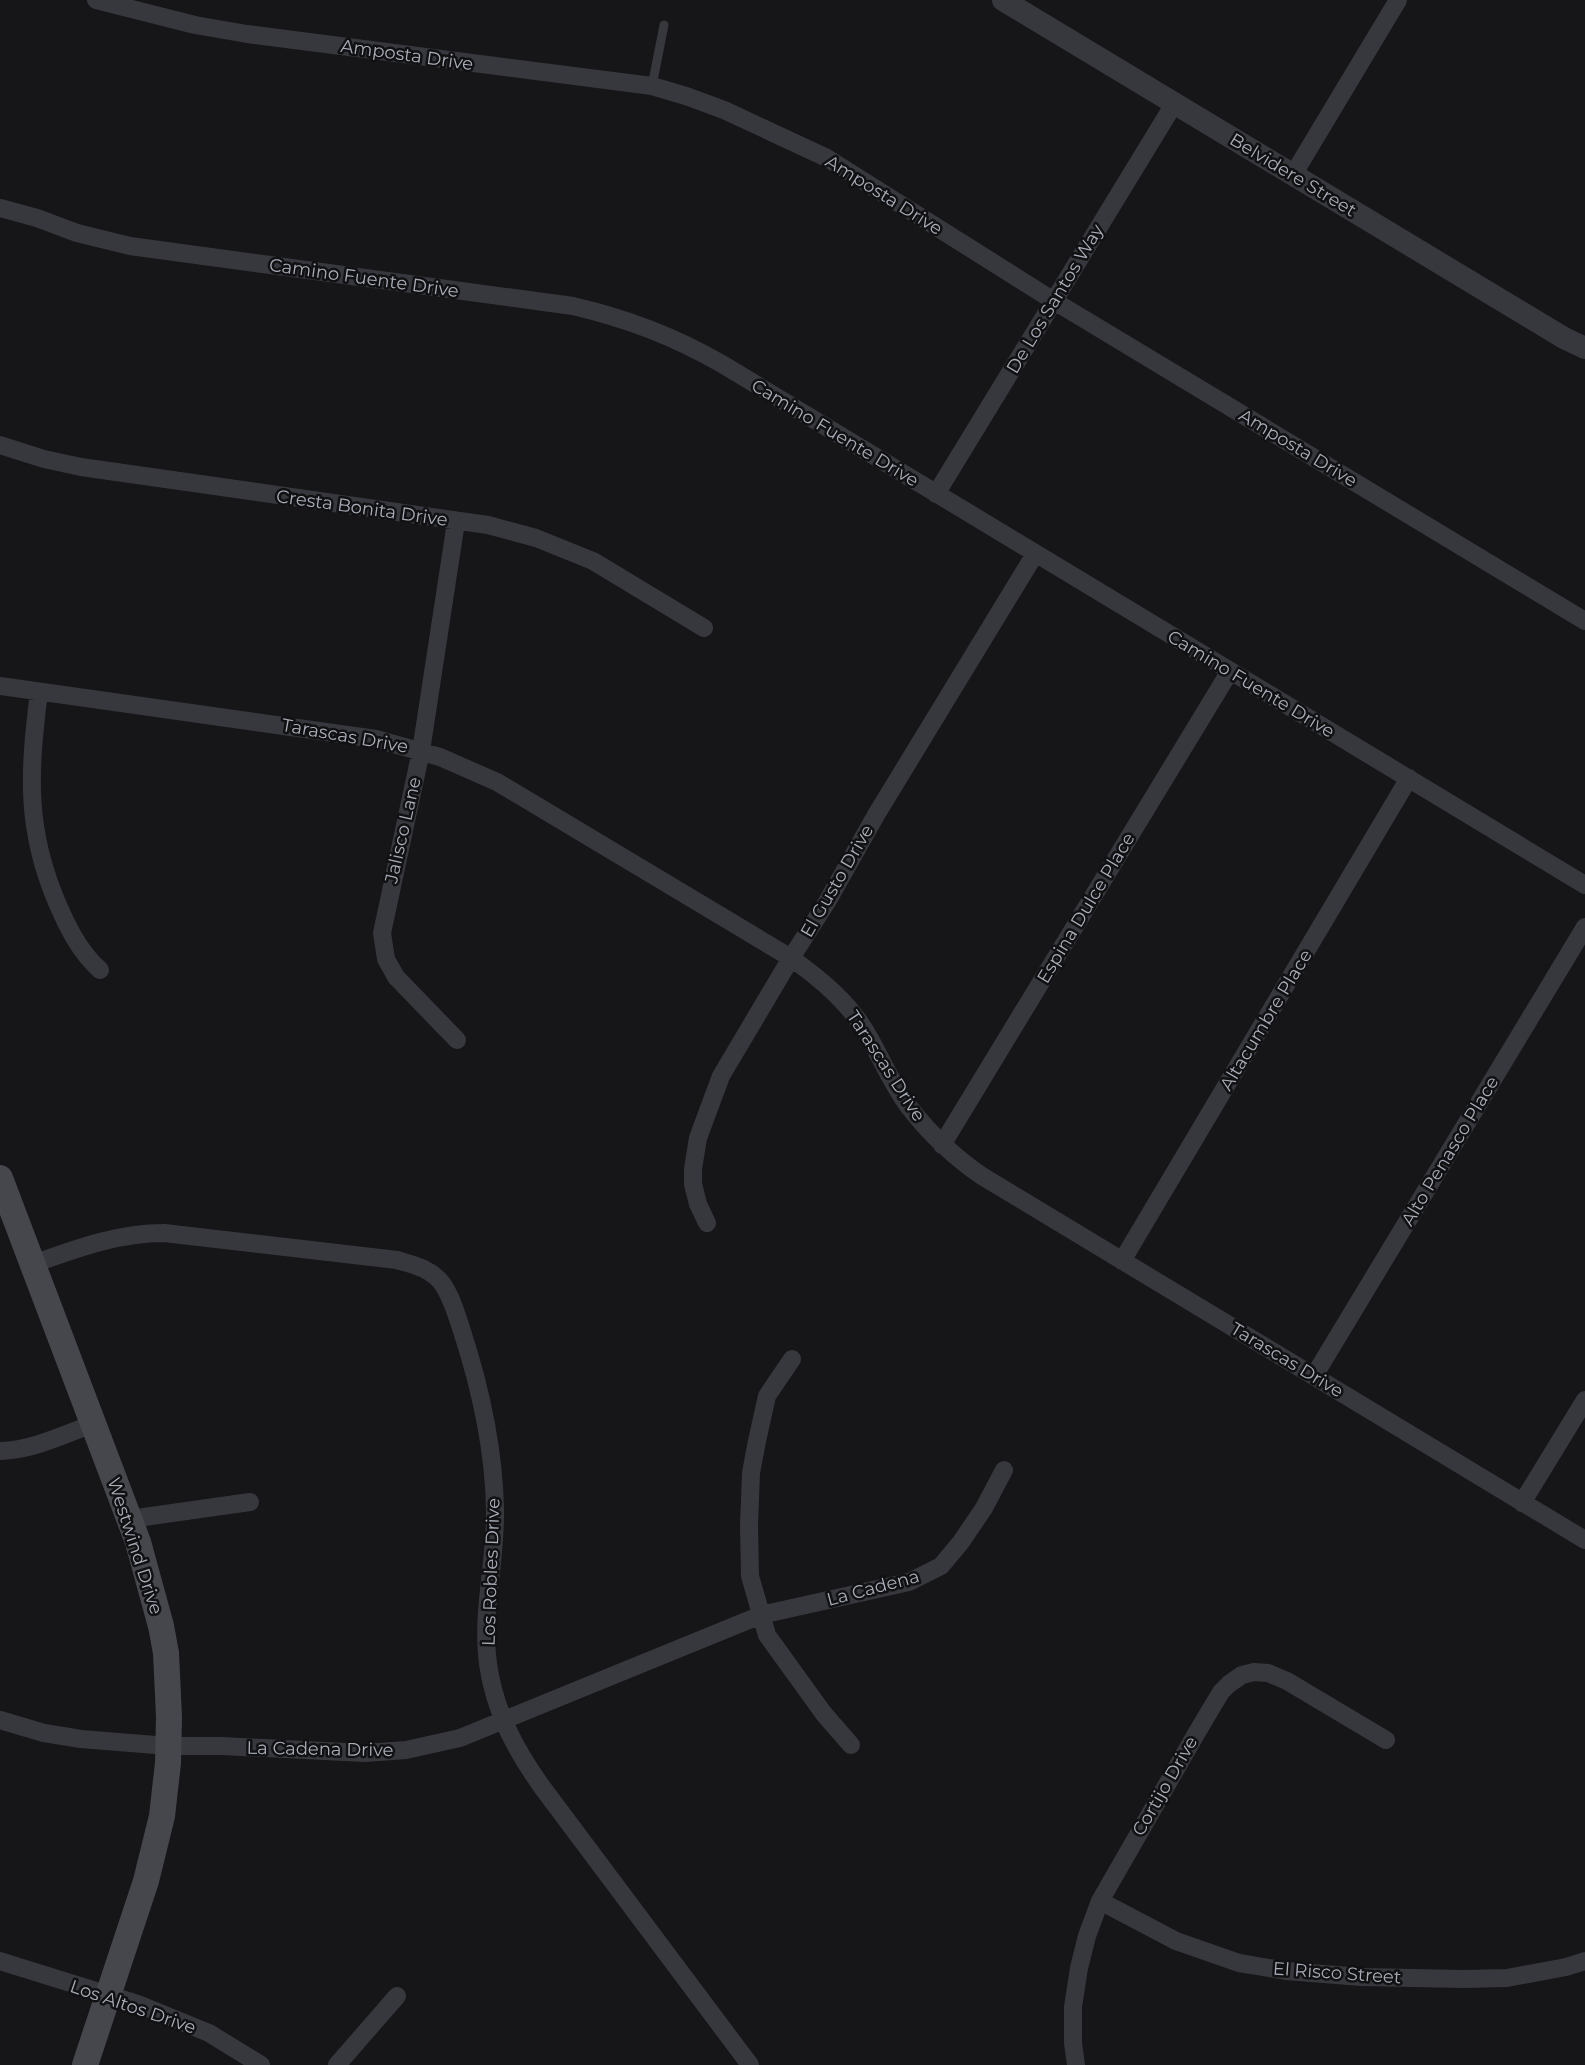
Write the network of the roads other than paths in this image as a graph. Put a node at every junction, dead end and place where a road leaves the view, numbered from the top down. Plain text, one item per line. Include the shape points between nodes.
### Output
1 (96, 0) edge
2 (1003, 0) edge
3 (1398, 0) edge
4 (664, 25) dead end
5 (652, 86) junction
6 (1174, 104) junction
7 (1293, 175) junction
8 (0, 208) edge
9 (1054, 301) junction
10 (1585, 348) edge
11 (0, 444) edge
12 (936, 494) junction
13 (456, 522) junction
14 (1035, 554) junction
15 (1585, 621) edge
16 (704, 628) dead end
17 (1230, 671) junction
18 (0, 686) edge
19 (39, 692) junction
20 (421, 751) junction
21 (1409, 778) junction
22 (1585, 885) edge
23 (1585, 927) edge
24 (791, 958) junction
25 (100, 970) dead end
26 (457, 1040) dead end
27 (942, 1145) junction
28 (0, 1178) edge
29 (707, 1223) dead end
30 (1122, 1261) junction
31 (33, 1264) junction
32 (792, 1359) dead end
33 (1314, 1376) junction
34 (1585, 1400) edge
35 (93, 1424) junction
36 (0, 1451) edge
37 (1004, 1470) dead end
38 (250, 1502) dead end
39 (1522, 1503) junction
40 (130, 1519) junction
41 (1585, 1540) edge
42 (761, 1615) junction
43 (0, 1720) edge
44 (502, 1720) junction
45 (1386, 1740) dead end
46 (851, 1745) dead end
47 (168, 1746) junction
48 (1100, 1901) junction
49 (1585, 1960) edge
50 (0, 1961) edge
51 (397, 1995) dead end
52 (108, 1996) junction
53 (85, 2065) edge
54 (261, 2065) edge
55 (337, 2065) edge
56 (750, 2065) edge
57 (1076, 2065) edge

1 - 5 street, Amposta Drive via 247,34
2 - 6 street, Belvidere Street
3 - 7 street
4 - 5 lane
5 - 9 street, Amposta Drive via 724,110 827,158
6 - 7 street, Belvidere Street
6 - 9 street, De Los Santos Way
7 - 10 street, Belvidere Street
8 - 12 street, Camino Fuente Drive via 130,246 573,306 616,316 689,346
9 - 12 street, De Los Santos Way
9 - 15 street, Amposta Drive
11 - 13 street, Cresta Bonita Drive via 44,459 93,469
12 - 14 street, Camino Fuente Drive
13 - 16 street, Cresta Bonita Drive via 488,525 536,538 594,561
13 - 20 street, Jalisco Lane
14 - 17 street, Camino Fuente Drive
14 - 24 street, El Gusto Drive
17 - 21 street, Camino Fuente Drive
17 - 27 street, Espina Dulce Place
18 - 19 street, Tarascas Drive
19 - 20 street, Tarascas Drive via 375,739
19 - 25 street via 31,766 36,836 45,875 68,929
20 - 24 street, Tarascas Drive via 497,782
20 - 26 street, Jalisco Lane via 385,911 383,949 396,976
21 - 22 street, Camino Fuente Drive
21 - 30 street, Altacumbre Place
23 - 33 street, Alto Penasco Place
24 - 27 street, Tarascas Drive via 818,977 849,1010 870,1038 896,1089
24 - 29 street, El Gusto Drive via 722,1076 698,1137 693,1184
27 - 30 street, Tarascas Drive via 982,1176
28 - 31 main road, Westwind Drive
30 - 33 street, Tarascas Drive
31 - 35 main road, Westwind Drive
31 - 44 street, Los Robles Drive via 106,1240 164,1233 397,1260 432,1274 443,1285 454,1308 490,1441 495,1510 487,1613 488,1662
32 - 42 street via 767,1396 751,1473 750,1576
33 - 39 street, Tarascas Drive
34 - 39 street
35 - 36 street via 37,1445
35 - 40 main road, Westwind Drive
37 - 42 street, La Cadena via 961,1542 941,1566 909,1582
38 - 40 street
39 - 41 street, Tarascas Drive
40 - 47 main road, Westwind Drive via 161,1626
42 - 44 street, La Cadena Drive
42 - 46 street via 767,1635
43 - 47 street, La Cadena Drive via 81,1739
44 - 47 street, La Cadena Drive via 460,1738 406,1750 365,1753
44 - 56 street, Los Robles Drive via 542,1787
45 - 48 street, Cortijo Drive via 1268,1672 1234,1679 1221,1692
47 - 52 main road, Westwind Drive via 162,1816 146,1881
48 - 49 street, El Risco Street via 1176,1941 1239,1963 1287,1971 1372,1977 1507,1978
48 - 57 street, Cortijo Drive via 1079,1968 1074,2007
50 - 52 street, Los Altos Drive
51 - 55 street
52 - 53 main road, Westwind Drive
52 - 54 street, Los Altos Drive via 209,2033

